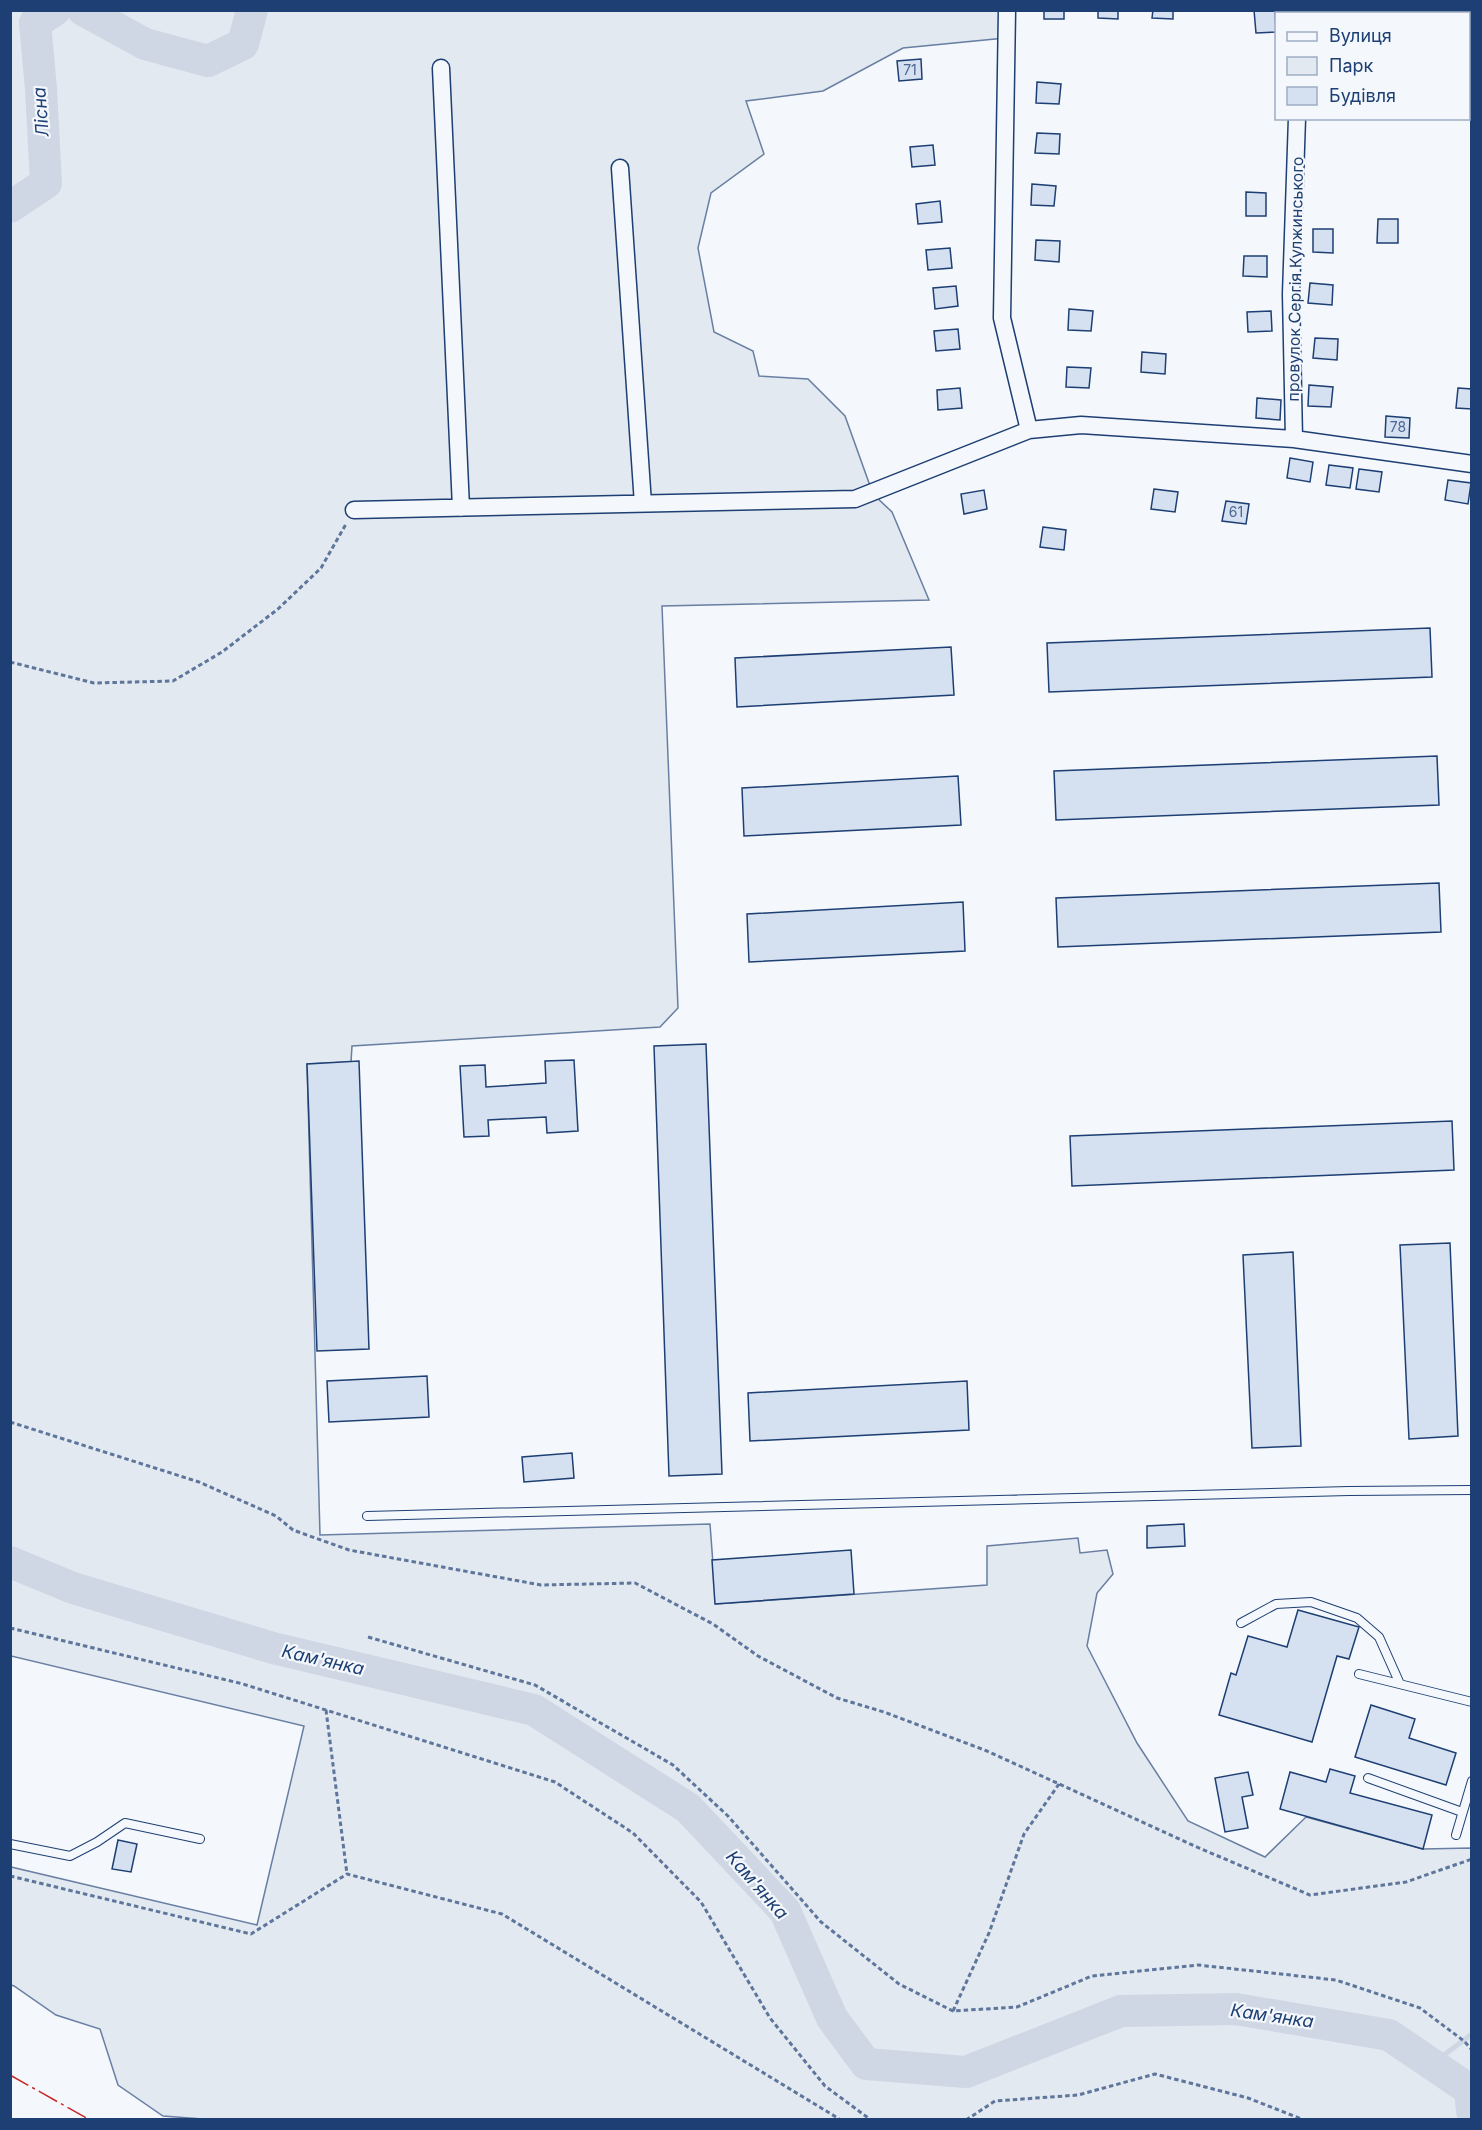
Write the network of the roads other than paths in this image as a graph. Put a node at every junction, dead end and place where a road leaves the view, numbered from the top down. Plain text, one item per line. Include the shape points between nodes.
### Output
1 (1006, 10) edge
2 (441, 68) dead end
3 (1297, 120) edge
4 (621, 168) dead end
5 (1029, 430) junction
6 (1294, 439) junction
7 (1472, 464) edge
8 (643, 504) junction
9 (461, 508) junction
10 (354, 510) road end
11 (1472, 1490) edge
12 (367, 1516) dead end
13 (1241, 1623) dead end
14 (1359, 1674) dead end
15 (1400, 1684) junction
16 (1472, 1702) edge
17 (1368, 1778) dead end
18 (1472, 1781) edge
19 (1462, 1812) junction
20 (1456, 1835) dead end
21 (200, 1839) dead end
22 (10, 1844) edge

1 - 5 street via 1002,318
2 - 9 street
3 - 6 street, провулок Сергія Кулжинського via 1291,294
4 - 8 street
5 - 6 street via 1081,425
5 - 8 street via 855,500
6 - 7 street
8 - 9 street
9 - 10 street
11 - 12 lane
13 - 15 lane via 1276,1604 1311,1602 1357,1618 1379,1637
14 - 15 lane
15 - 16 lane
17 - 19 lane
18 - 19 lane
19 - 20 lane
21 - 22 lane via 125,1823 70,1856

